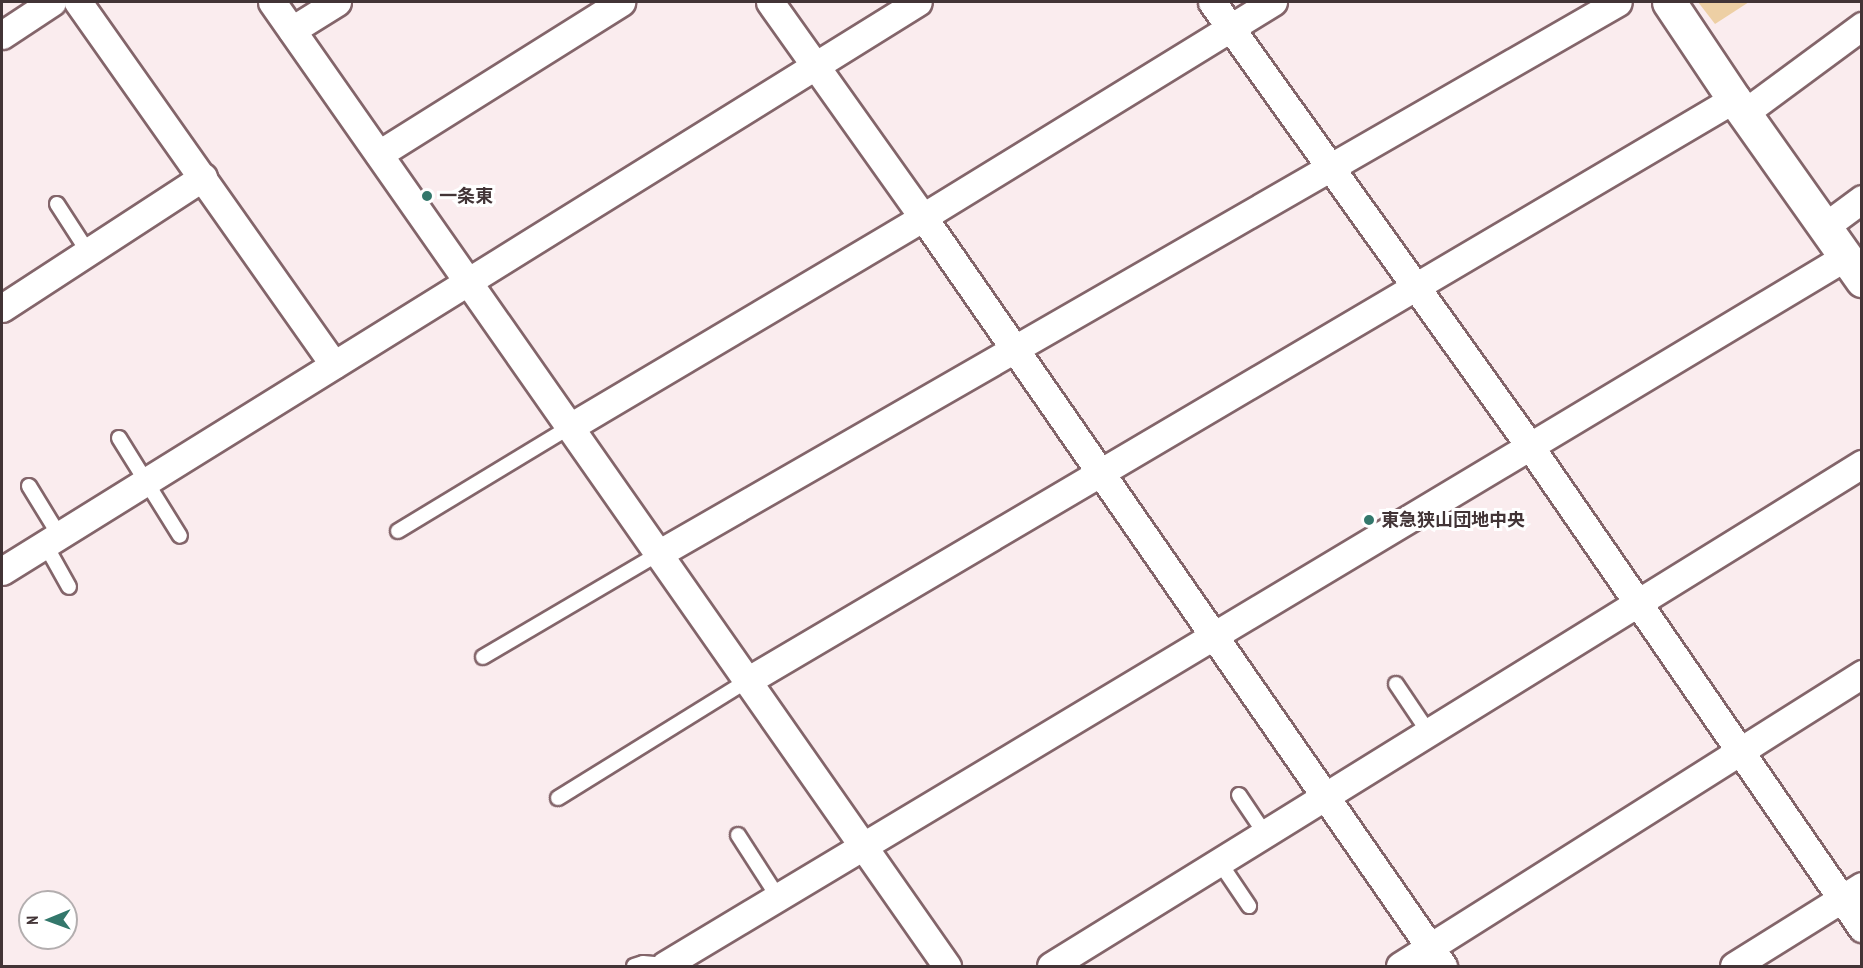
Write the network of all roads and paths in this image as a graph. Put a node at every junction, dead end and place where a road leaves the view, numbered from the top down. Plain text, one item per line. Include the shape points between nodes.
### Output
1 (52, 2) edge
2 (78, 2) edge
3 (272, 2) edge
4 (337, 2) edge
5 (621, 2) edge
6 (770, 2) edge
7 (918, 2) edge
8 (1212, 2) edge
9 (1273, 2) edge
10 (1618, 2) edge
11 (1669, 2) edge
12 (1862, 26) edge
13 (1230, 28) junction
14 (292, 30) junction
15 (2, 35) edge
16 (816, 66) junction
17 (1739, 106) junction
18 (379, 154) junction
19 (1329, 169) junction
20 (203, 177) junction
21 (1862, 199) edge
22 (57, 204) dead end
23 (923, 217) junction
24 (1824, 227) junction
25 (88, 252) junction
26 (1853, 269) edge
27 (467, 281) junction
28 (1416, 289) junction
29 (2, 308) edge
30 (1014, 349) junction
31 (334, 365) junction
32 (570, 427) junction
33 (119, 438) dead end
34 (1529, 445) junction
35 (1862, 464) edge
36 (1099, 474) junction
37 (146, 482) junction
38 (29, 486) dead end
39 (398, 531) dead end
40 (180, 537) dead end
41 (52, 540) junction
42 (658, 554) junction
43 (2, 571) edge
44 (69, 586) dead end
45 (1638, 602) junction
46 (1213, 635) junction
47 (483, 657) dead end
48 (1862, 674) edge
49 (747, 681) junction
50 (1396, 684) dead end
51 (1429, 733) junction
52 (1738, 753) junction
53 (1239, 795) dead end
54 (558, 798) dead end
55 (1325, 798) junction
56 (738, 835) dead end
57 (1266, 835) junction
58 (863, 846) junction
59 (1220, 863) junction
60 (1851, 892) edge
61 (778, 897) junction
62 (1249, 906) dead end
63 (1862, 928) edge
64 (1436, 957) edge
65 (665, 965) edge
66 (634, 966) edge
67 (947, 966) edge
68 (1051, 966) edge
69 (1400, 966) edge
70 (1734, 966) edge

1 - 15 street
2 - 20 street
3 - 14 street
4 - 14 street
5 - 18 street
6 - 16 street
7 - 16 street
8 - 13 street
9 - 13 street
10 - 19 street
11 - 17 street
12 - 17 street
13 - 19 street
13 - 23 street
14 - 18 street
16 - 23 street
16 - 27 street
17 - 24 street
17 - 28 street
18 - 27 street
19 - 28 street
19 - 30 street
20 - 25 street
20 - 31 street
21 - 24 street
22 - 25 lane
23 - 30 street
23 - 32 street
24 - 26 street
25 - 29 street
26 - 34 street
27 - 31 street
27 - 32 street
28 - 34 street
28 - 36 street
30 - 36 street
30 - 42 street
31 - 37 street
32 - 39 lane
32 - 42 street
33 - 37 lane
34 - 45 street
34 - 46 street
35 - 45 street
36 - 46 street
36 - 49 street
37 - 40 lane
37 - 41 street
38 - 41 lane
41 - 43 street
41 - 44 lane
42 - 47 lane
42 - 49 street
45 - 51 street
45 - 52 street
46 - 55 street
46 - 58 street
48 - 52 street
49 - 54 lane
49 - 58 street
50 - 51 lane
51 - 55 street
52 - 60 street
52 - 64 street
53 - 57 lane
55 - 57 street
55 - 64 street
56 - 61 lane
57 - 59 street
58 - 61 street
58 - 67 street
59 - 62 lane
59 - 68 street
60 - 63 street
60 - 70 street
61 - 65 street
64 - 69 street
65 - 66 lane

